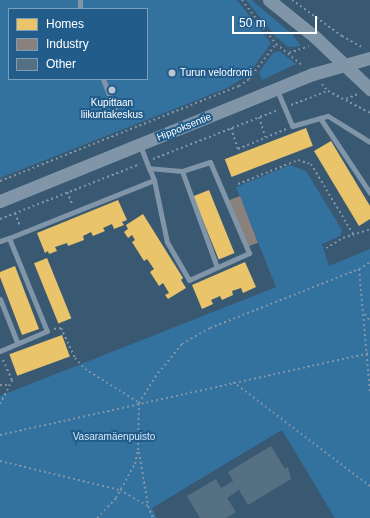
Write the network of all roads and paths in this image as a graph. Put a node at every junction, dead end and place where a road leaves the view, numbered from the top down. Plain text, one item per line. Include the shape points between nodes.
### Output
1 (242, 0) edge
2 (269, 0) edge
3 (292, 0) edge
4 (276, 44) junction
5 (361, 45) dead end
6 (370, 58) edge
7 (296, 59) dead end
8 (344, 65) junction
9 (103, 80) edge
10 (277, 89) junction
11 (370, 89) edge
12 (284, 108) junction
13 (370, 114) edge
14 (117, 115) dead end
15 (259, 117) junction
16 (320, 118) junction
17 (292, 126) junction
18 (231, 128) junction
19 (266, 137) junction
20 (370, 142) edge
21 (140, 145) junction
22 (146, 161) junction
23 (149, 168) junction
24 (182, 171) junction
25 (154, 180) junction
26 (0, 181) edge
27 (238, 184) dead end
28 (67, 192) junction
29 (370, 193) edge
30 (0, 201) edge
31 (15, 213) junction
32 (76, 213) junction
33 (0, 219) edge
34 (370, 229) edge
35 (23, 234) junction
36 (353, 234) junction
37 (9, 238) junction
38 (0, 241) edge
39 (326, 248) dead end
40 (370, 262) edge
41 (217, 267) junction
42 (359, 268) junction
43 (0, 299) edge
44 (364, 313) junction
45 (370, 321) edge
46 (47, 331) junction
47 (17, 342) junction
48 (0, 352) edge
49 (368, 353) edge
50 (232, 382) junction
51 (0, 385) edge
52 (9, 385) junction
53 (370, 392) edge
54 (139, 403) junction
55 (0, 404) edge
56 (0, 434) edge
57 (138, 450) junction
58 (0, 461) edge
59 (370, 486) edge
60 (120, 490) junction
61 (148, 506) junction
62 (97, 518) edge
63 (153, 518) edge

1 - 4 path
2 - 8 street
3 - 5 path via 342,36
4 - 7 path
4 - 26 path via 249,79 239,86
6 - 8 street, Hippoksentie
8 - 10 street, Hippoksentie
8 - 11 street
9 - 14 lane
10 - 12 lane
10 - 21 street, Hippoksentie
12 - 13 path via 328,91
12 - 15 path
12 - 17 lane
15 - 18 path
15 - 19 path
16 - 17 lane
16 - 20 lane via 328,116
16 - 29 lane
17 - 19 path
18 - 19 path via 238,148
18 - 22 path
21 - 22 lane
21 - 30 street, Hippoksentie
22 - 23 lane
22 - 28 path
23 - 24 lane
23 - 25 lane
24 - 41 lane
24 - 41 lane via 210,162 249,253
25 - 32 lane
25 - 41 lane via 167,242 189,280
27 - 36 path via 298,160 311,164
28 - 31 path
28 - 32 path
31 - 33 path
31 - 35 path
32 - 35 lane
34 - 36 path
35 - 37 lane
36 - 39 path
37 - 38 lane
37 - 46 lane
40 - 42 path
42 - 44 path
42 - 54 path via 190,338 171,356
43 - 47 lane
44 - 45 path
44 - 49 path
46 - 47 lane
46 - 54 path via 61,328 80,364 127,398
47 - 48 lane
48 - 52 path via 12,380
49 - 50 path
49 - 53 path
50 - 54 path
50 - 59 path
51 - 52 path
52 - 55 path
54 - 56 path
54 - 57 path
57 - 60 path via 135,464
57 - 61 path
58 - 60 path
60 - 61 path
60 - 62 path
61 - 63 path

